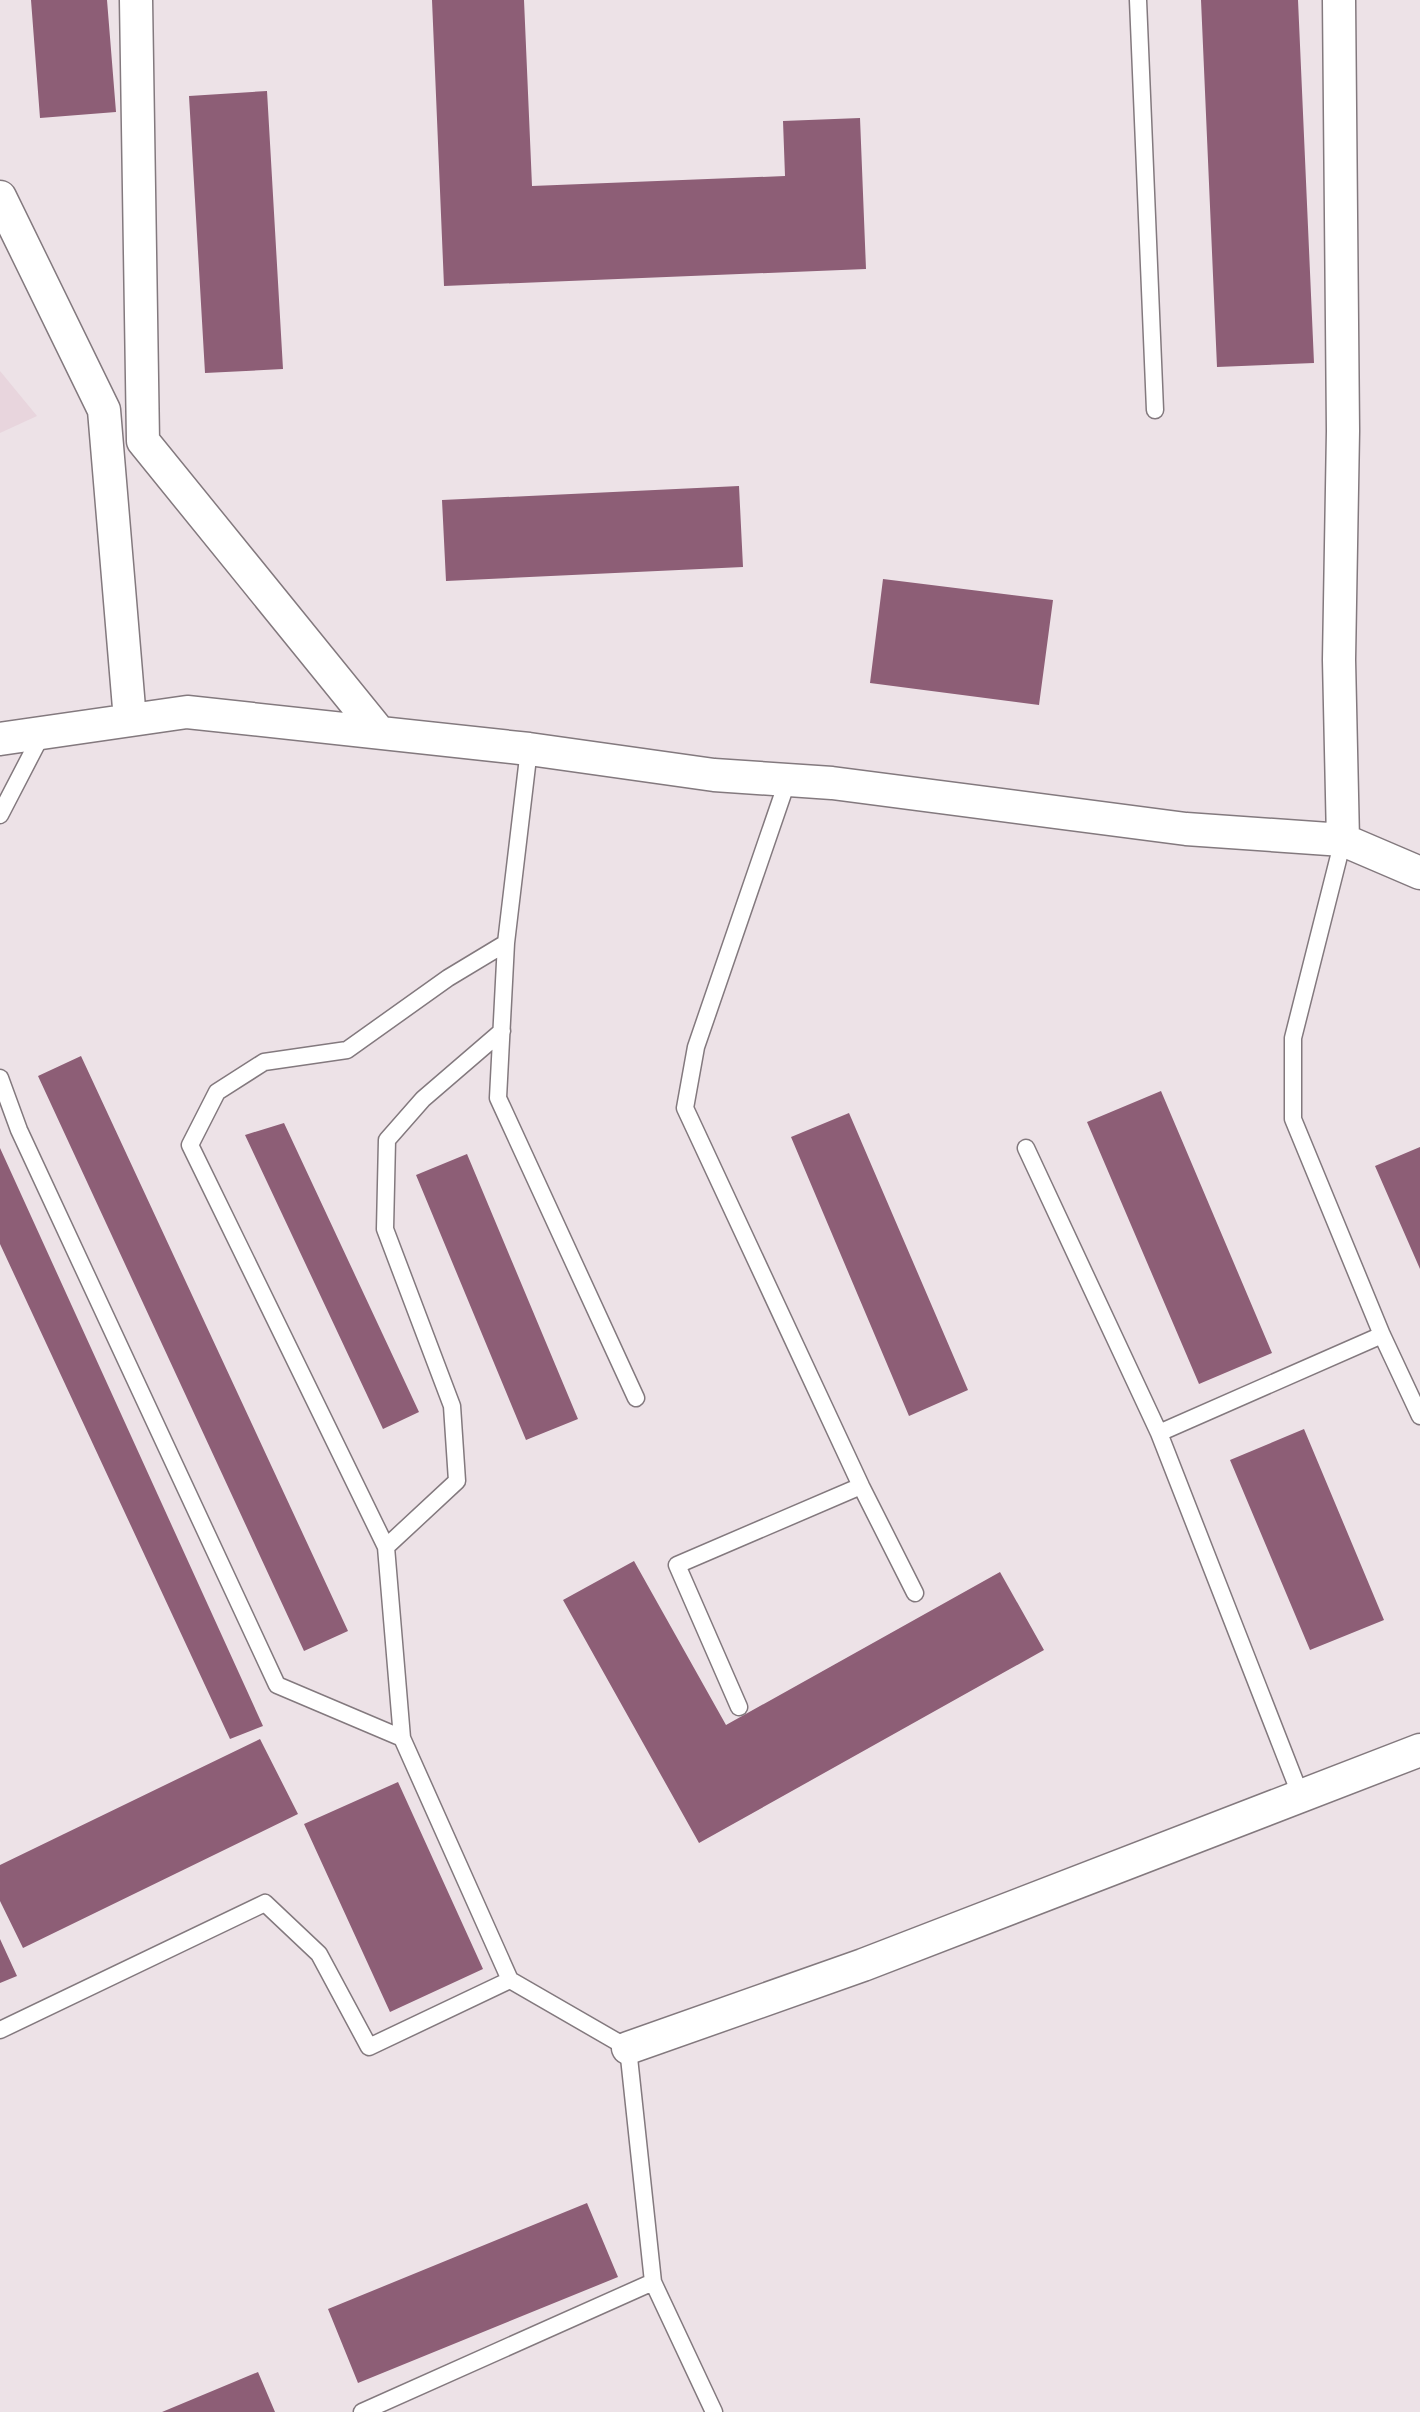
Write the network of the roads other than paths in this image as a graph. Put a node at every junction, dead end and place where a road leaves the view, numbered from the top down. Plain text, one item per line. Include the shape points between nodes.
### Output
1 (136, 0) edge
2 (1138, 0) edge
3 (1339, 0) edge
4 (0, 197) edge
5 (1155, 410) dead end
6 (130, 720) junction
7 (43, 732) junction
8 (379, 732) junction
9 (0, 739) edge
10 (529, 749) junction
11 (787, 782) junction
12 (0, 815) edge
13 (1343, 840) junction
14 (1418, 874) edge
15 (506, 943) junction
16 (502, 1031) junction
17 (0, 1079) edge
18 (1026, 1148) dead end
19 (1382, 1335) junction
20 (636, 1398) dead end
21 (1420, 1416) edge
22 (1159, 1433) junction
23 (861, 1486) junction
24 (386, 1547) junction
25 (915, 1593) dead end
26 (739, 1707) dead end
27 (402, 1738) junction
28 (1420, 1750) edge
29 (1300, 1794) junction
30 (510, 1980) junction
31 (0, 2030) edge
32 (628, 2048) junction
33 (653, 2282) junction
34 (362, 2412) edge
35 (714, 2412) edge

1 - 8 street via 143,441
2 - 5 lane
3 - 13 street
4 - 6 street via 104,410
6 - 7 street
6 - 8 street via 187,712
7 - 9 street
7 - 12 lane
8 - 10 street
10 - 11 street
10 - 15 lane
11 - 13 street via 832,783 1186,828
11 - 23 lane via 696,1047 685,1108
13 - 14 street
13 - 19 lane via 1293,1038 1293,1119
15 - 16 lane
15 - 24 lane via 447,978 347,1050 264,1062 226,1086 217,1092 190,1145
16 - 20 lane via 498,1098
16 - 24 lane via 423,1100 387,1140 384,1229 452,1406 457,1481
17 - 27 lane via 19,1130 277,1685
18 - 22 lane
19 - 21 lane
19 - 22 lane
22 - 29 lane
23 - 25 lane
23 - 26 lane via 677,1565
24 - 27 lane
27 - 30 lane
28 - 29 street
29 - 32 street via 863,1965
30 - 31 lane via 369,2047 319,1954 265,1903
30 - 32 lane
32 - 33 lane
33 - 34 lane
33 - 35 lane

